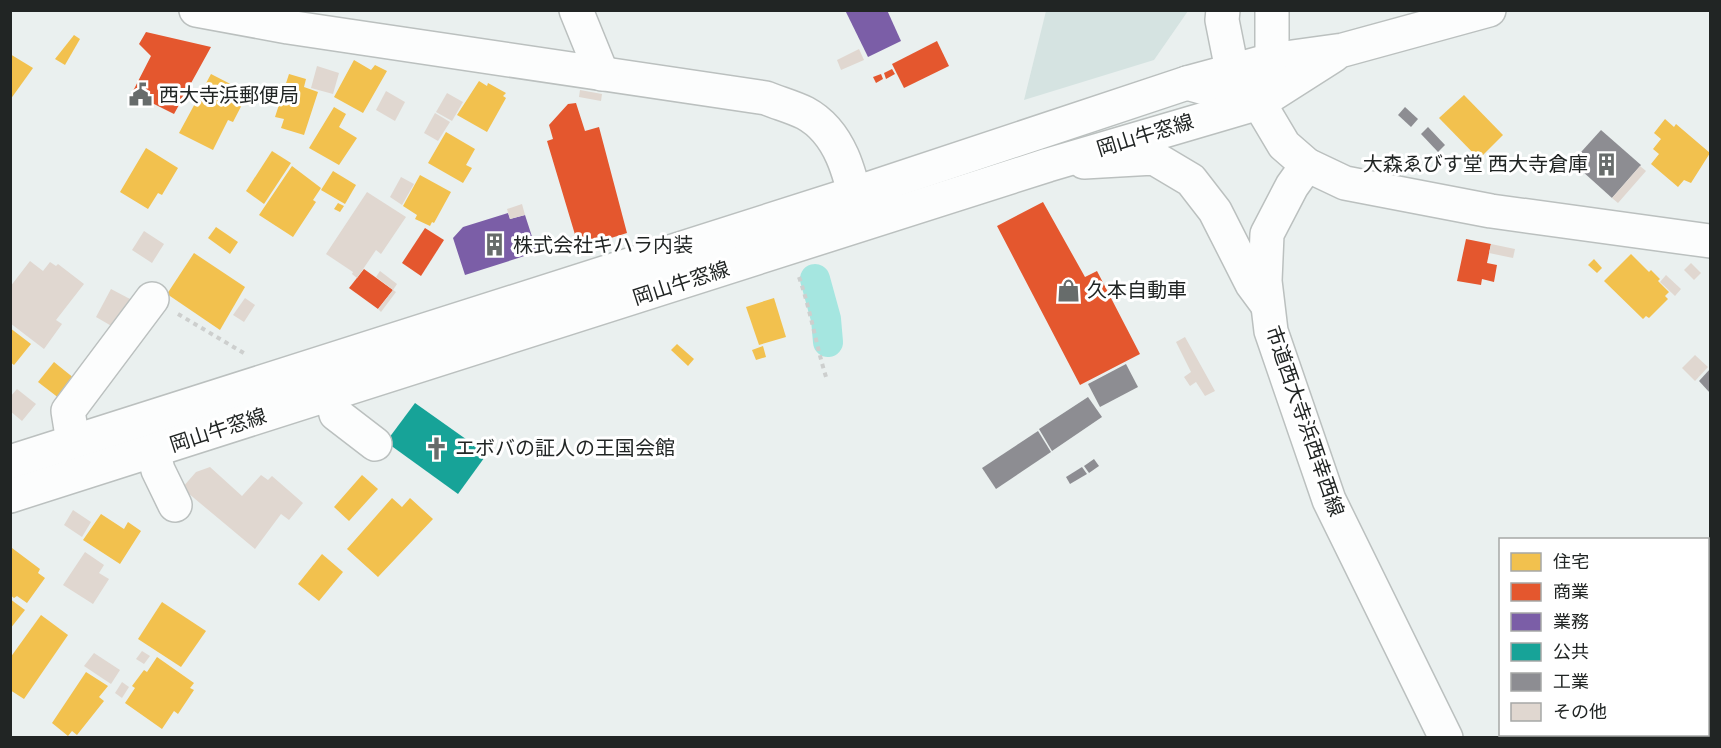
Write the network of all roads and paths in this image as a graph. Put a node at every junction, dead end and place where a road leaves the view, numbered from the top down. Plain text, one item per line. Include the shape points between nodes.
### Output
1 (576, 10) edge
2 (1223, 10) edge
3 (1272, 10) edge
4 (1489, 10) edge
5 (212, 12) edge
6 (1343, 50) junction
7 (1272, 60) junction
8 (1232, 70) junction
9 (602, 74) junction
10 (1187, 83) junction
11 (1259, 103) junction
12 (1048, 165) junction
13 (1308, 165) junction
14 (854, 194) junction
15 (862, 225) junction
16 (1710, 241) edge
17 (789, 248) junction
18 (152, 299) dead end
19 (1267, 304) junction
20 (827, 380) dead end
21 (331, 394) junction
22 (73, 442) junction
23 (375, 444) dead end
24 (153, 451) junction
25 (10, 462) edge
26 (10, 496) edge
27 (175, 505) dead end
28 (1446, 738) edge

1 - 9 main road
2 - 8 main road
3 - 7 main road
4 - 6 main road, 岡山牛窓線
5 - 9 main road
6 - 7 main road, 岡山牛窓線
6 - 11 main road, 岡山牛窓線
7 - 8 main road, 岡山牛窓線
7 - 11 main road
8 - 10 main road, 岡山牛窓線
8 - 11 main road
9 - 14 main road via 766,98 806,114 831,136 846,164
10 - 11 main road
10 - 14 main road, 岡山牛窓線
11 - 12 main road, 岡山牛窓線
11 - 13 main road via 1284,145
12 - 15 main road, 岡山牛窓線
12 - 19 main road via 1154,158 1191,180 1215,211 1252,284
13 - 16 main road via 1345,183 1390,192 1491,211
13 - 19 main road, 市道西大寺浜西幸西線 via 1292,186 1267,234
14 - 15 main road
14 - 22 main road, 岡山牛窓線
15 - 17 main road, 岡山牛窓線
17 - 20 path via 810,308
17 - 21 main road, 岡山牛窓線
18 - 22 main road via 68,411
19 - 28 main road, 市道西大寺浜西幸西線 via 1272,332 1329,500
21 - 23 main road via 336,414
21 - 24 main road, 岡山牛窓線
22 - 25 main road, 岡山牛窓線
24 - 26 main road, 岡山牛窓線
24 - 27 main road

